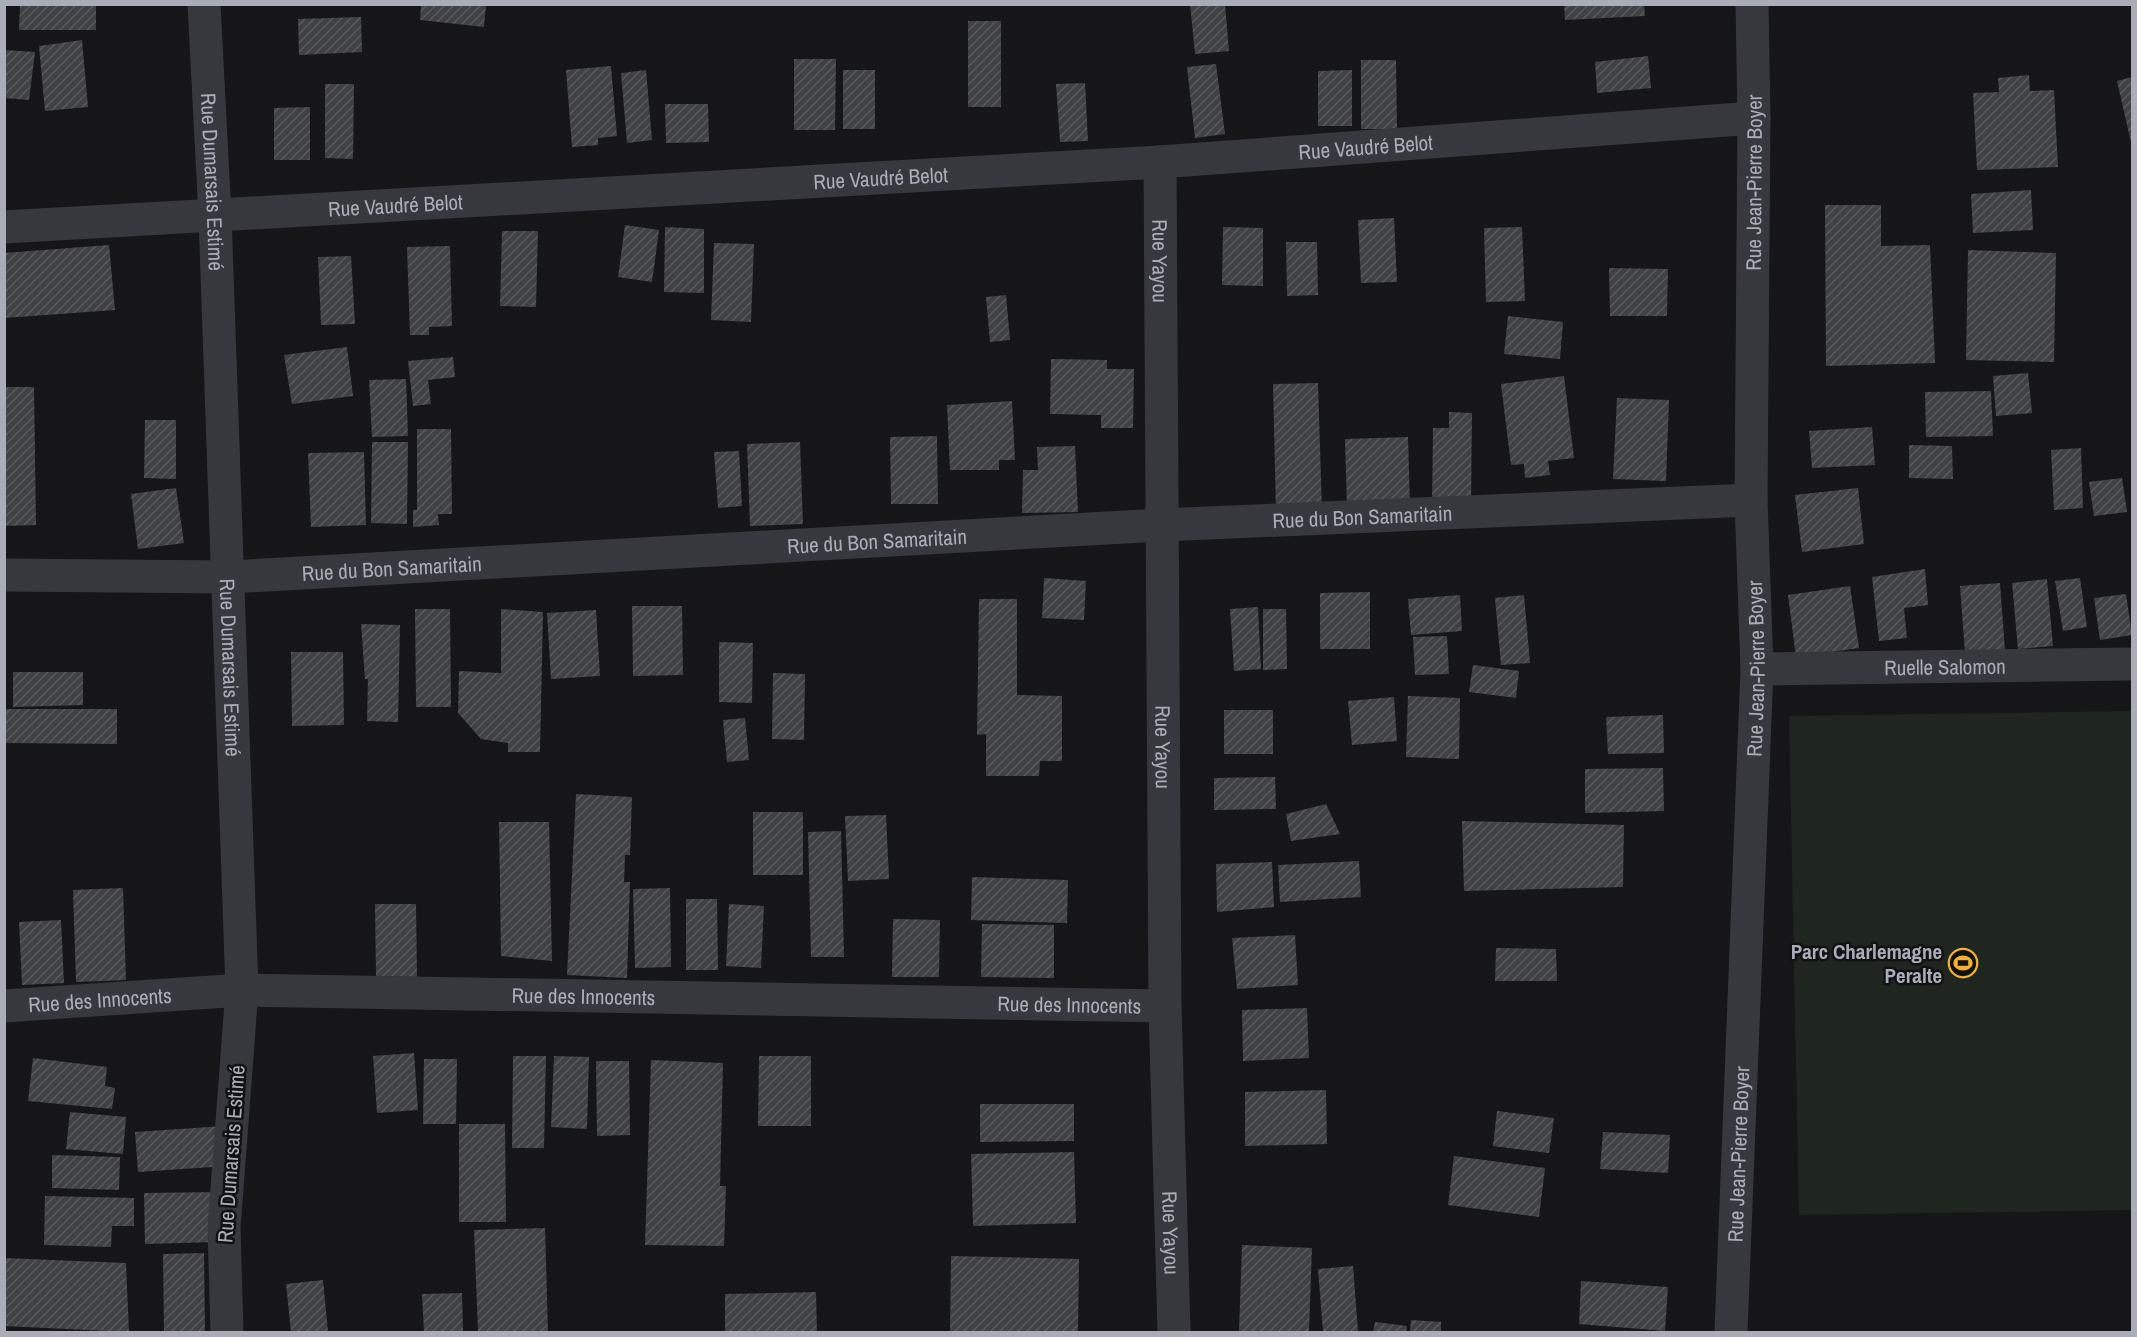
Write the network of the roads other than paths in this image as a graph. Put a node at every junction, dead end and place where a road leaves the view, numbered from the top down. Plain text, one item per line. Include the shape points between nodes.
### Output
1 (204, 4) edge
2 (1752, 4) edge
3 (1754, 118) junction
4 (1160, 162) junction
5 (215, 216) junction
6 (4, 226) edge
7 (1751, 500) junction
8 (1161, 525) junction
9 (4, 576) edge
10 (229, 577) junction
11 (2133, 664) edge
12 (1757, 669) junction
13 (242, 990) junction
14 (4, 1006) edge
15 (1165, 1006) junction
16 (227, 1332) edge
17 (1174, 1332) edge
18 (1731, 1332) edge

1 - 5 street, Rue Dumarsais Estimé
2 - 3 street, Rue Jean-Pierre Boyer
3 - 4 street, Rue Vaudré Belot
3 - 7 street, Rue Jean-Pierre Boyer
4 - 5 street, Rue Vaudré Belot
4 - 8 street, Rue Yayou
5 - 6 street, Rue Vaudré Belot
5 - 10 street, Rue Dumarsais Estimé
7 - 8 street, Rue du Bon Samaritain
7 - 12 street, Rue Jean-Pierre Boyer
8 - 10 street, Rue du Bon Samaritain
8 - 15 street, Rue Yayou
9 - 10 street, Rue du Bon Samaritain
10 - 13 street, Rue Dumarsais Estimé
11 - 12 street, Ruelle Salomon
12 - 18 street, Rue Jean-Pierre Boyer
13 - 14 street, Rue des Innocents
13 - 15 street, Rue des Innocents
13 - 16 street, Rue Dumarsais Estimé via 224,1228
15 - 17 street, Rue Yayou

